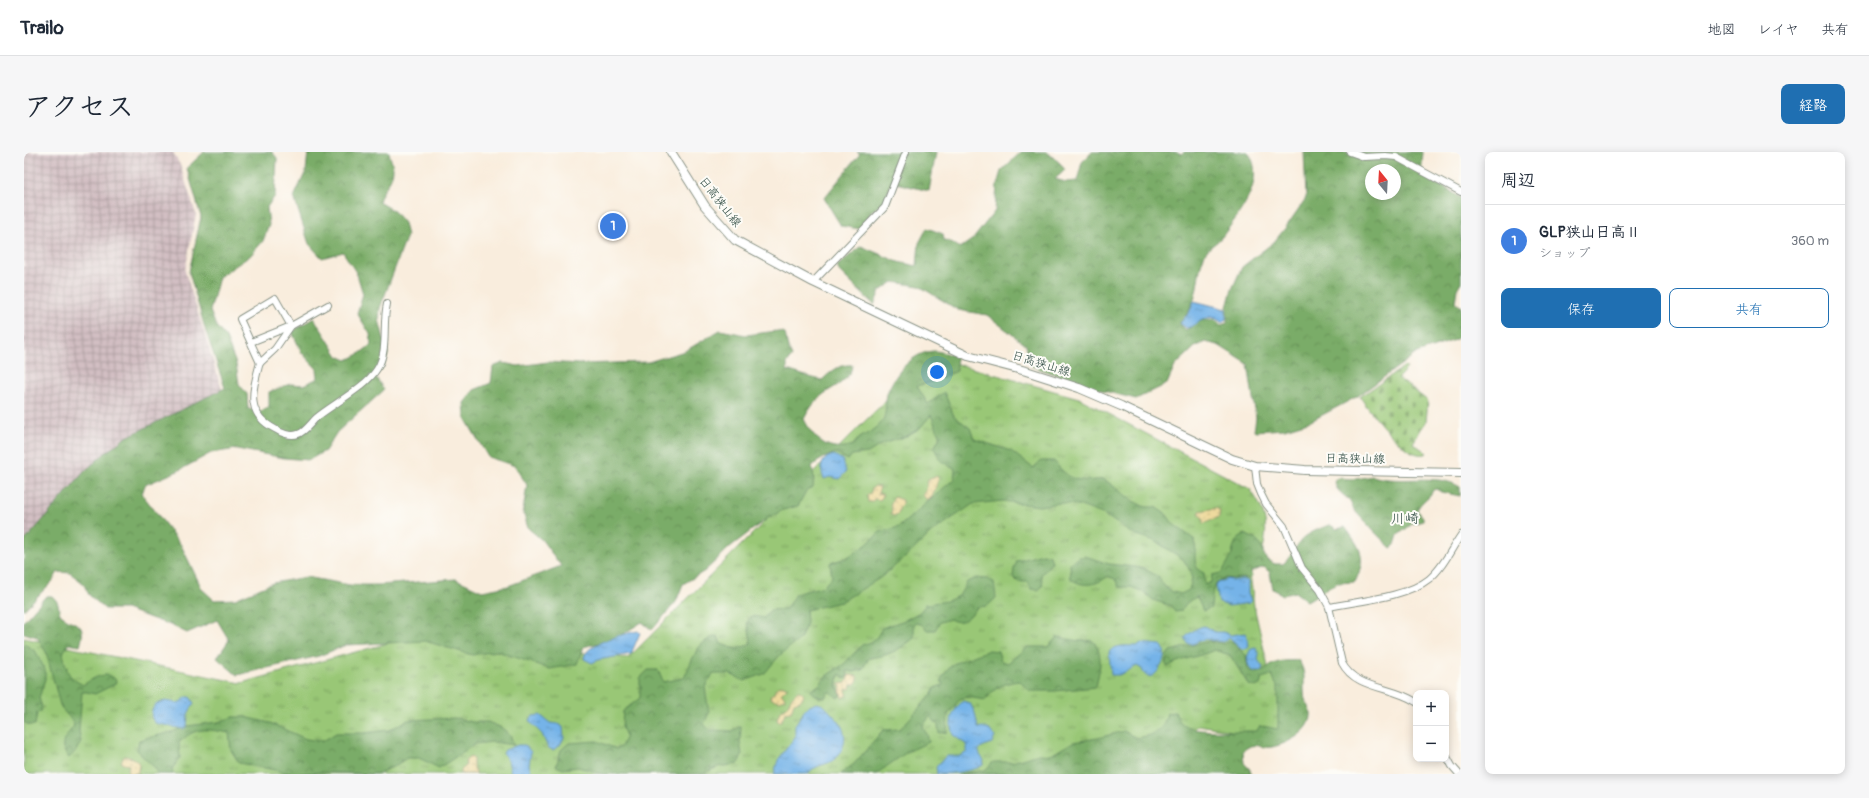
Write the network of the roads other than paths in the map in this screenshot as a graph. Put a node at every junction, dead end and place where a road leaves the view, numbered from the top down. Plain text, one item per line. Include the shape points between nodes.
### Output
1 (670, 152) edge
2 (906, 152) edge
3 (1350, 152) edge
4 (1461, 192) edge
5 (813, 282) junction
6 (387, 304) dead end
7 (328, 305) dead end
8 (291, 326) junction
9 (271, 333) junction
10 (251, 342) junction
11 (277, 346) junction
12 (260, 362) junction
13 (1255, 466) junction
14 (1461, 472) edge
15 (1460, 537) edge
16 (1329, 607) junction
17 (1413, 700) edge
18 (1449, 760) edge
19 (1459, 774) edge

1 - 5 main road, 日高狭山線 via 705,206 735,240
2 - 5 street via 885,206
3 - 4 street via 1364,157 1396,157
5 - 13 main road, 日高狭山線 via 968,356 1079,388 1232,459
6 - 12 street via 384,322 385,342 377,369 299,434 281,432 258,415 252,399
7 - 8 street
8 - 9 street
8 - 10 street via 275,298 240,319
8 - 11 street
9 - 10 street
9 - 11 street
10 - 12 street
11 - 12 street
13 - 14 main road, 日高狭山線 via 1305,470
13 - 16 street via 1257,484 1266,504 1284,526 1302,568 1320,590
15 - 16 street via 1429,579 1418,586 1406,592
16 - 17 street via 1342,663 1351,676
18 - 19 street

